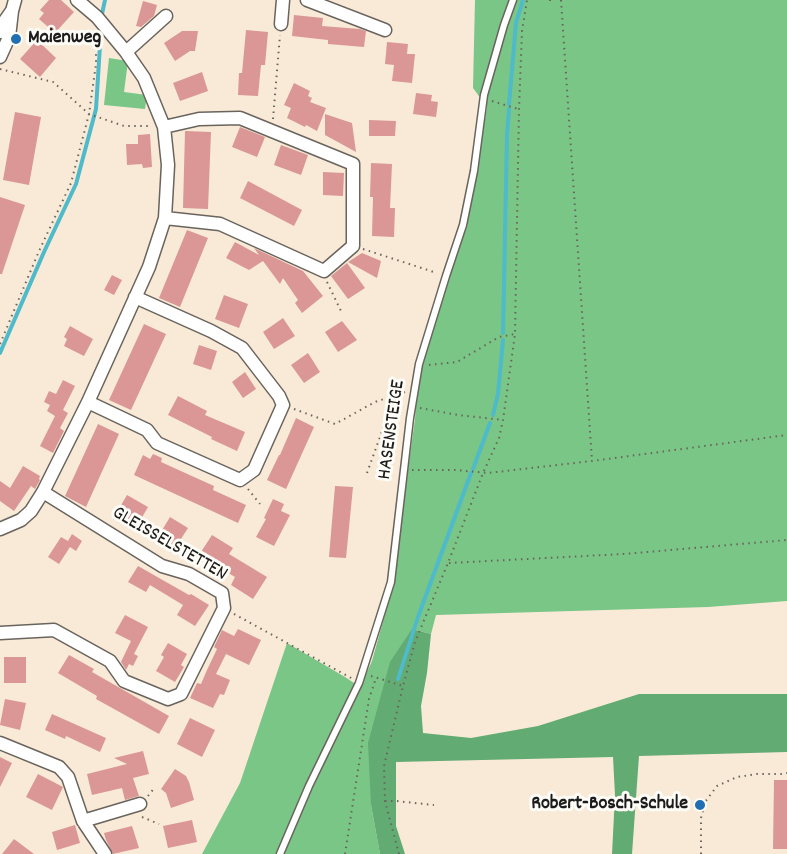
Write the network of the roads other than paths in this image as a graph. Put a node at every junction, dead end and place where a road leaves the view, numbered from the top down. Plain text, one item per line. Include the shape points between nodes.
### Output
1 (77, 0) edge
2 (282, 0) edge
3 (307, 0) edge
4 (513, 0) edge
5 (14, 5) edge
6 (166, 16) dead end
7 (281, 24) road end
8 (385, 30) dead end
9 (0, 32) edge
10 (126, 52) junction
11 (0, 57) edge
12 (164, 127) junction
13 (165, 218) junction
14 (135, 297) junction
15 (88, 402) junction
16 (43, 492) junction
17 (0, 529) edge
18 (0, 633) edge
19 (0, 743) edge
20 (140, 804) road end
21 (83, 821) junction
22 (105, 854) edge
23 (280, 854) edge

1 - 10 street
2 - 7 street
3 - 8 street
4 - 23 lane, HASENSTEIGE via 483,99 464,225 419,364 392,582 359,683
5 - 9 street
5 - 11 street via 9,37
6 - 10 street
10 - 12 street via 144,78
12 - 13 street via 168,165
12 - 13 street via 199,119 240,118 353,164 353,246 324,271 220,224
13 - 14 street
14 - 15 street
14 - 15 street via 242,348 279,396 283,405 254,470 240,480 157,443 147,430
15 - 16 street
16 - 17 street via 31,512
16 - 18 street, GLEISSELSTETTEN via 162,566 189,574 222,593 224,608 182,694 168,699 124,681 110,661 54,630
19 - 21 street via 59,767 68,777
20 - 21 street
21 - 22 street

